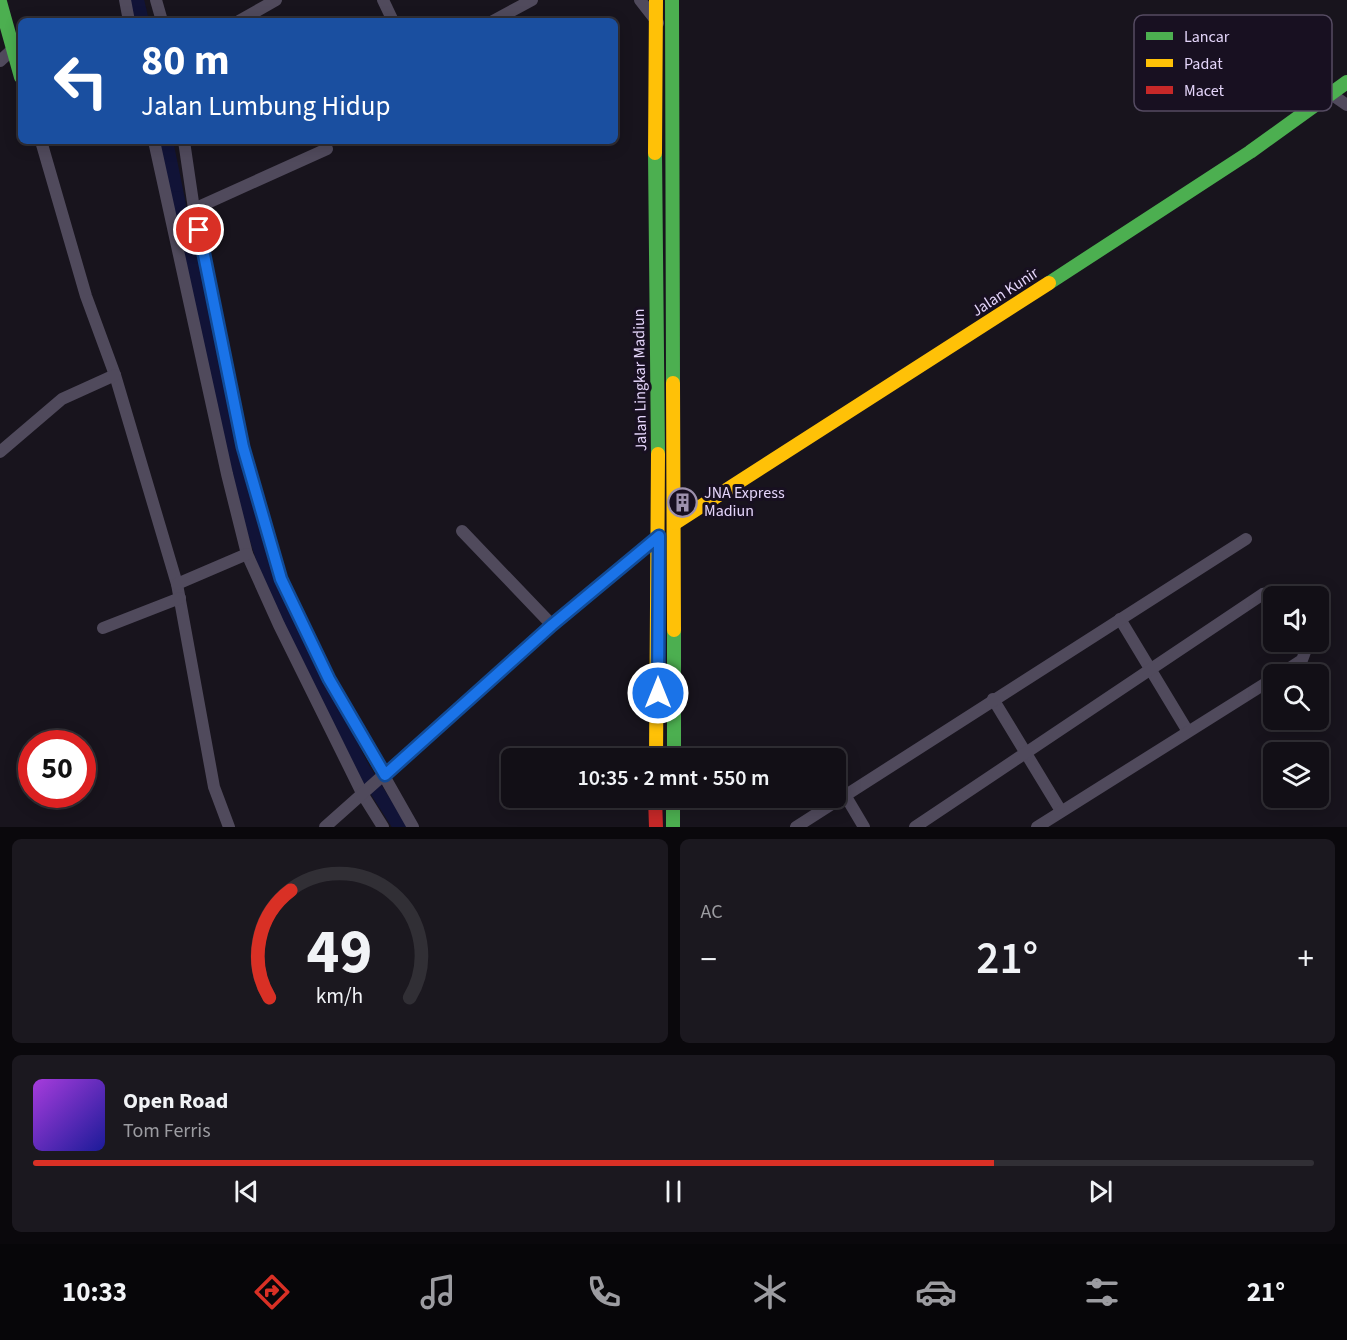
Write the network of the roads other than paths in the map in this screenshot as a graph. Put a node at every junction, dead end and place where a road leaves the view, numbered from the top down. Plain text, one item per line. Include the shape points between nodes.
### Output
1 (125, 0) edge
2 (156, 0) edge
3 (276, 0) edge
4 (383, 0) edge
5 (532, 0) edge
6 (640, 0) edge
7 (656, 0) edge
8 (672, 0) edge
9 (0, 2) edge
10 (128, 18) edge
11 (161, 18) edge
12 (244, 18) edge
13 (392, 18) edge
14 (499, 18) edge
15 (656, 23) junction
16 (671, 23) junction
17 (12, 50) junction
18 (0, 61) edge
19 (18, 68) edge
20 (1347, 82) edge
21 (1332, 93) edge
22 (1332, 95) edge
23 (1347, 105) edge
24 (1307, 111) edge
25 (42, 144) edge
26 (155, 144) edge
27 (184, 144) edge
28 (327, 149) dead end
29 (194, 209) junction
30 (115, 375) junction
31 (0, 452) edge
32 (675, 523) junction
33 (462, 531) dead end
34 (659, 536) junction
35 (1246, 539) dead end
36 (248, 554) junction
37 (177, 584) junction
38 (1263, 594) edge
39 (180, 598) junction
40 (1120, 619) junction
41 (552, 625) junction
42 (103, 628) dead end
43 (1305, 652) edge
44 (1296, 664) edge
45 (1149, 669) junction
46 (1263, 685) edge
47 (993, 699) junction
48 (1187, 730) junction
49 (656, 748) edge
50 (674, 748) edge
51 (1024, 752) junction
52 (383, 776) junction
53 (365, 793) junction
54 (846, 794) edge
55 (846, 797) edge
56 (656, 808) edge
57 (673, 808) edge
58 (825, 808) edge
59 (1061, 811) junction
60 (229, 827) edge
61 (325, 827) edge
62 (383, 827) edge
63 (413, 827) edge
64 (656, 827) edge
65 (673, 827) edge
66 (796, 827) edge
67 (864, 827) edge
68 (915, 827) edge
69 (1037, 827) edge

1 - 10 street
2 - 11 street
3 - 12 street
4 - 13 street
5 - 14 street
6 - 15 street
7 - 15 main road, Jalan Lingkar Madiun
8 - 16 main road, Jalan Lingkar Madiun
9 - 17 main road
15 - 16 street
15 - 34 main road, Jalan Lingkar Madiun
16 - 32 main road, Jalan Lingkar Madiun
17 - 18 street
17 - 19 main road
20 - 21 main road, Jalan Kunir
22 - 23 street
24 - 32 main road, Jalan Kunir via 1099,252
25 - 30 street via 86,296
26 - 36 street
27 - 29 street
28 - 29 street
29 - 52 street via 243,447 281,579 329,679
30 - 31 street via 62,399
30 - 37 street
32 - 50 main road, Jalan Lingkar Madiun
33 - 41 street
34 - 41 street
34 - 49 main road, Jalan Lingkar Madiun
35 - 40 street
36 - 37 street
36 - 53 street via 279,625
37 - 39 street
38 - 45 street
39 - 42 street
39 - 60 street via 214,787
40 - 45 street
40 - 47 street
41 - 52 street
43 - 44 street
45 - 48 street
45 - 51 street
46 - 48 street
47 - 51 street
47 - 54 street
48 - 59 street
51 - 59 street
51 - 68 street
52 - 53 street
52 - 63 street
53 - 61 street
53 - 62 street
55 - 67 street
56 - 64 main road
57 - 65 main road
58 - 66 street
59 - 69 street

